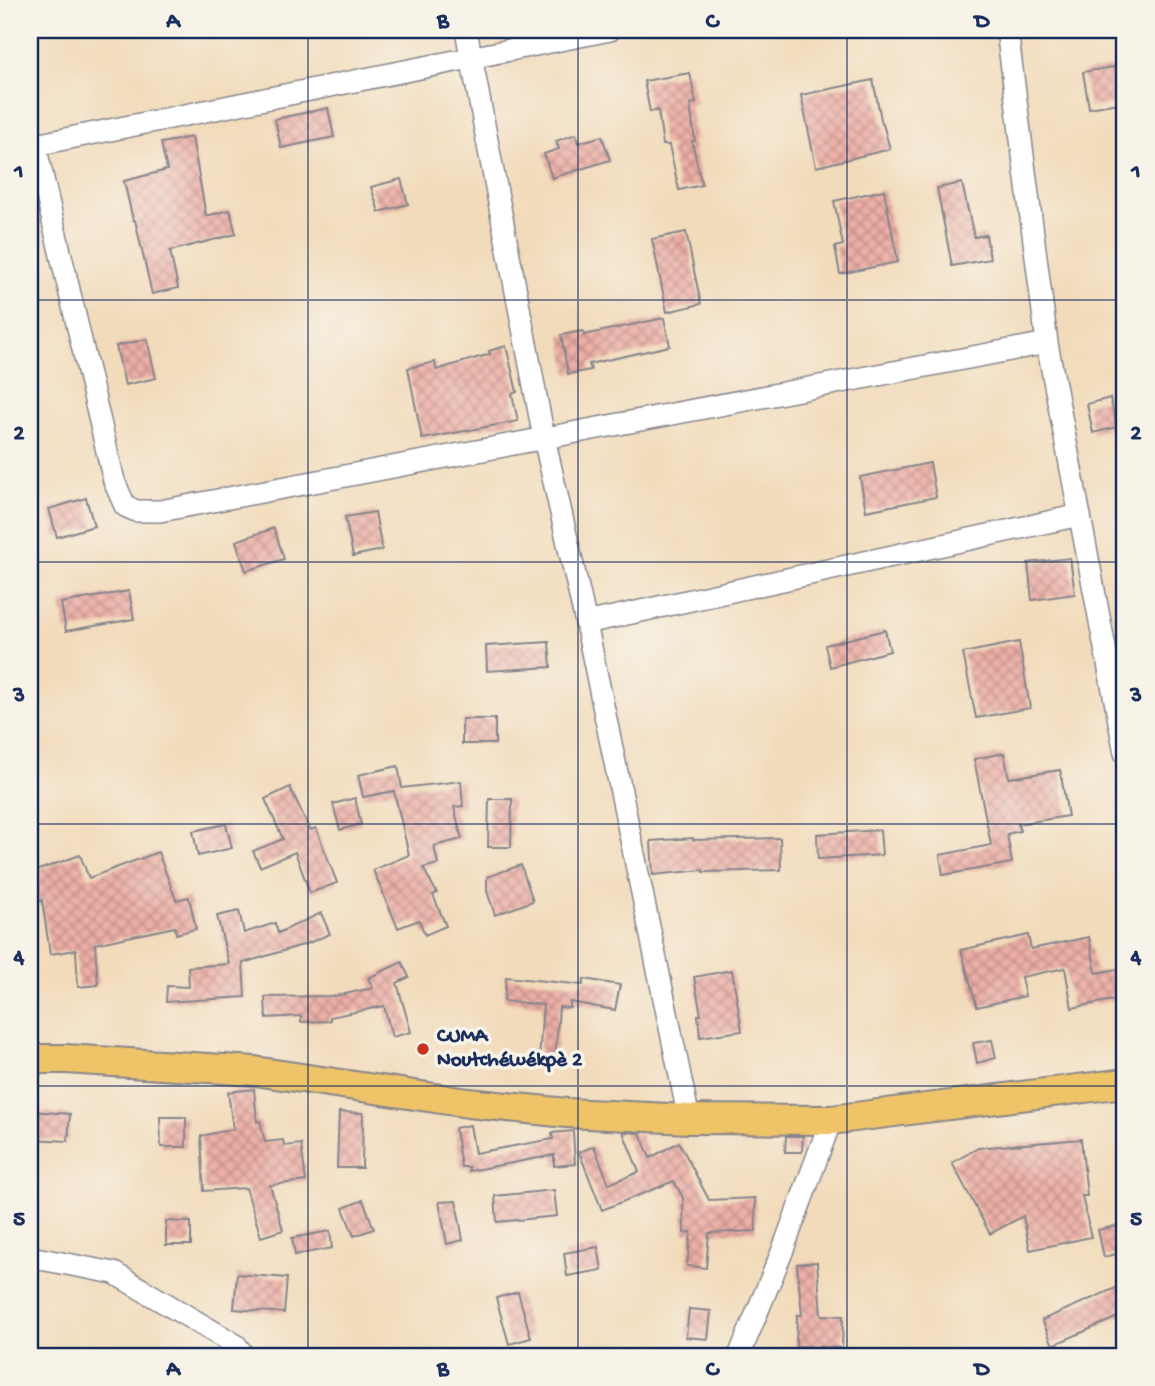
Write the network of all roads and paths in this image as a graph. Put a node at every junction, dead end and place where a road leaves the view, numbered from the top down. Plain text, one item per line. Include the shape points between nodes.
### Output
1 (466, 30) edge
2 (610, 30) edge
3 (1007, 30) edge
4 (471, 59) junction
5 (32, 146) edge
6 (1047, 343) junction
7 (544, 438) junction
8 (1080, 515) junction
9 (586, 623) junction
10 (1122, 722) edge
11 (1125, 752) edge
12 (30, 1059) edge
13 (1125, 1083) edge
14 (689, 1119) junction
15 (831, 1119) junction
16 (30, 1257) edge
17 (244, 1356) edge
18 (739, 1356) edge

1 - 4 street
2 - 4 street
3 - 6 street
4 - 5 street
4 - 7 street
5 - 7 street via 124,506 160,511
6 - 7 street
6 - 8 street
7 - 9 street
8 - 9 street
8 - 10 street
9 - 14 street
10 - 11 street
12 - 14 main road via 242,1070 505,1107
13 - 15 main road
14 - 15 main road
15 - 18 street
16 - 17 street via 114,1273 236,1345

